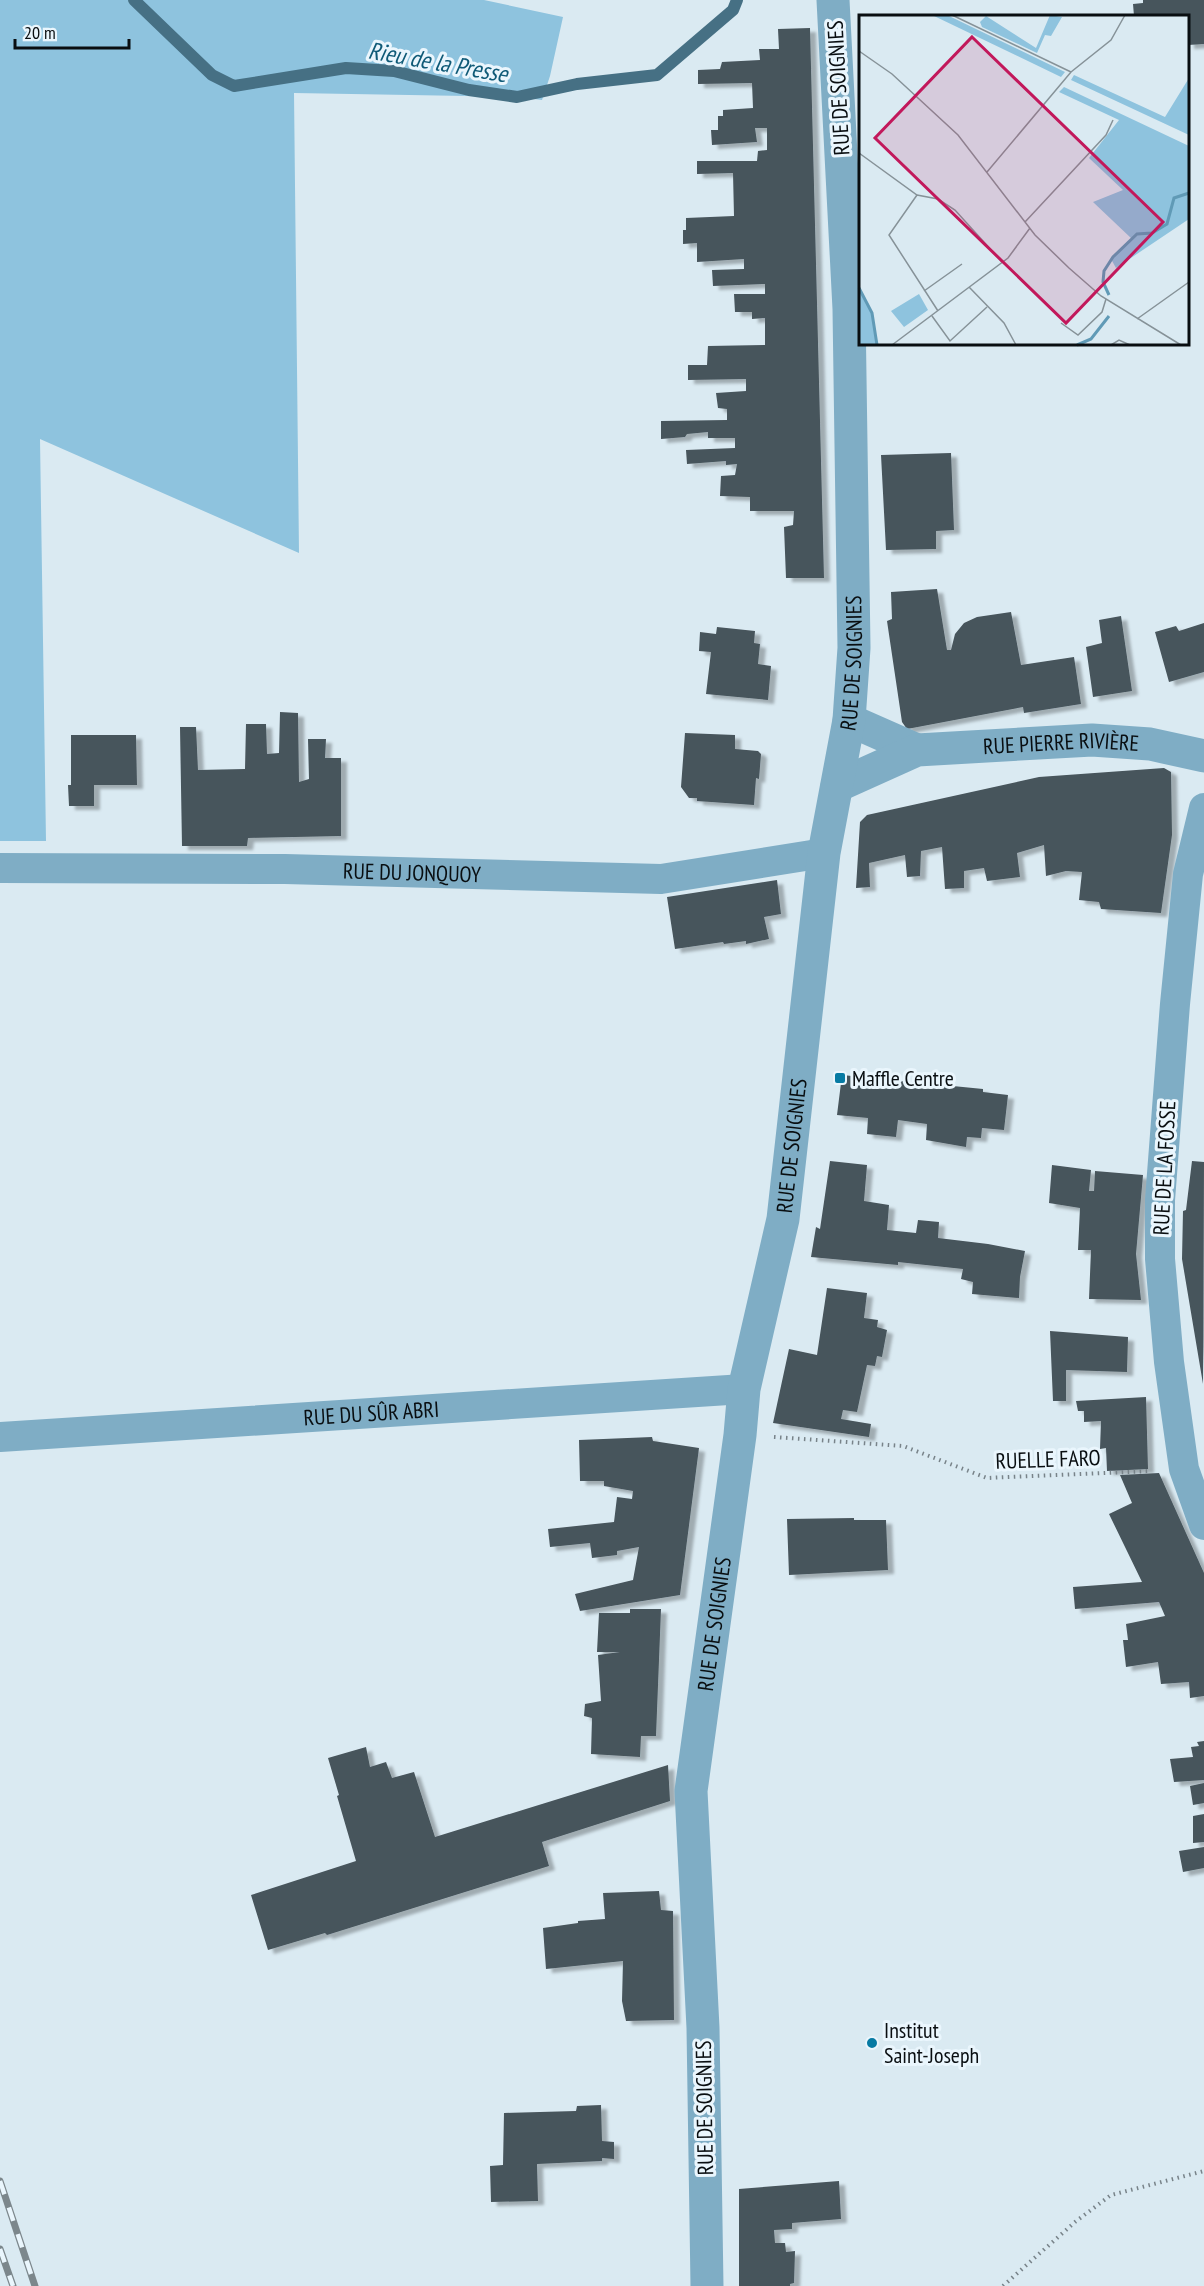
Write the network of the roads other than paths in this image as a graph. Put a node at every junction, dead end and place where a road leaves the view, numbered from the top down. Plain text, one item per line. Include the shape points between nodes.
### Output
1 (833, 0) edge
2 (849, 720) junction
3 (917, 750) junction
4 (1204, 756) edge
5 (837, 786) junction
6 (1204, 808) edge
7 (824, 853) junction
8 (0, 868) edge
9 (744, 1389) junction
10 (0, 1437) edge
11 (1204, 1525) edge
12 (707, 2286) edge

1 - 2 street, RUE DE SOIGNIES via 849,309 854,648
2 - 3 street, RUE PIERRE RIVIÈRE
2 - 5 street, RUE DE SOIGNIES
3 - 4 street, RUE PIERRE RIVIÈRE via 1092,740 1150,744
3 - 5 street, RUE PIERRE RIVIÈRE
5 - 7 street, RUE DE SOIGNIES
6 - 11 street, RUE DE LA FOSSE via 1188,874 1160,1200 1160,1259 1169,1362 1184,1469
7 - 8 street, RUE DU JONQUOY via 661,879 285,869
7 - 9 street, RUE DE SOIGNIES via 783,1219
9 - 10 street, RUE DU SÛR ABRI
9 - 12 street, RUE DE SOIGNIES via 691,1791 703,2028

